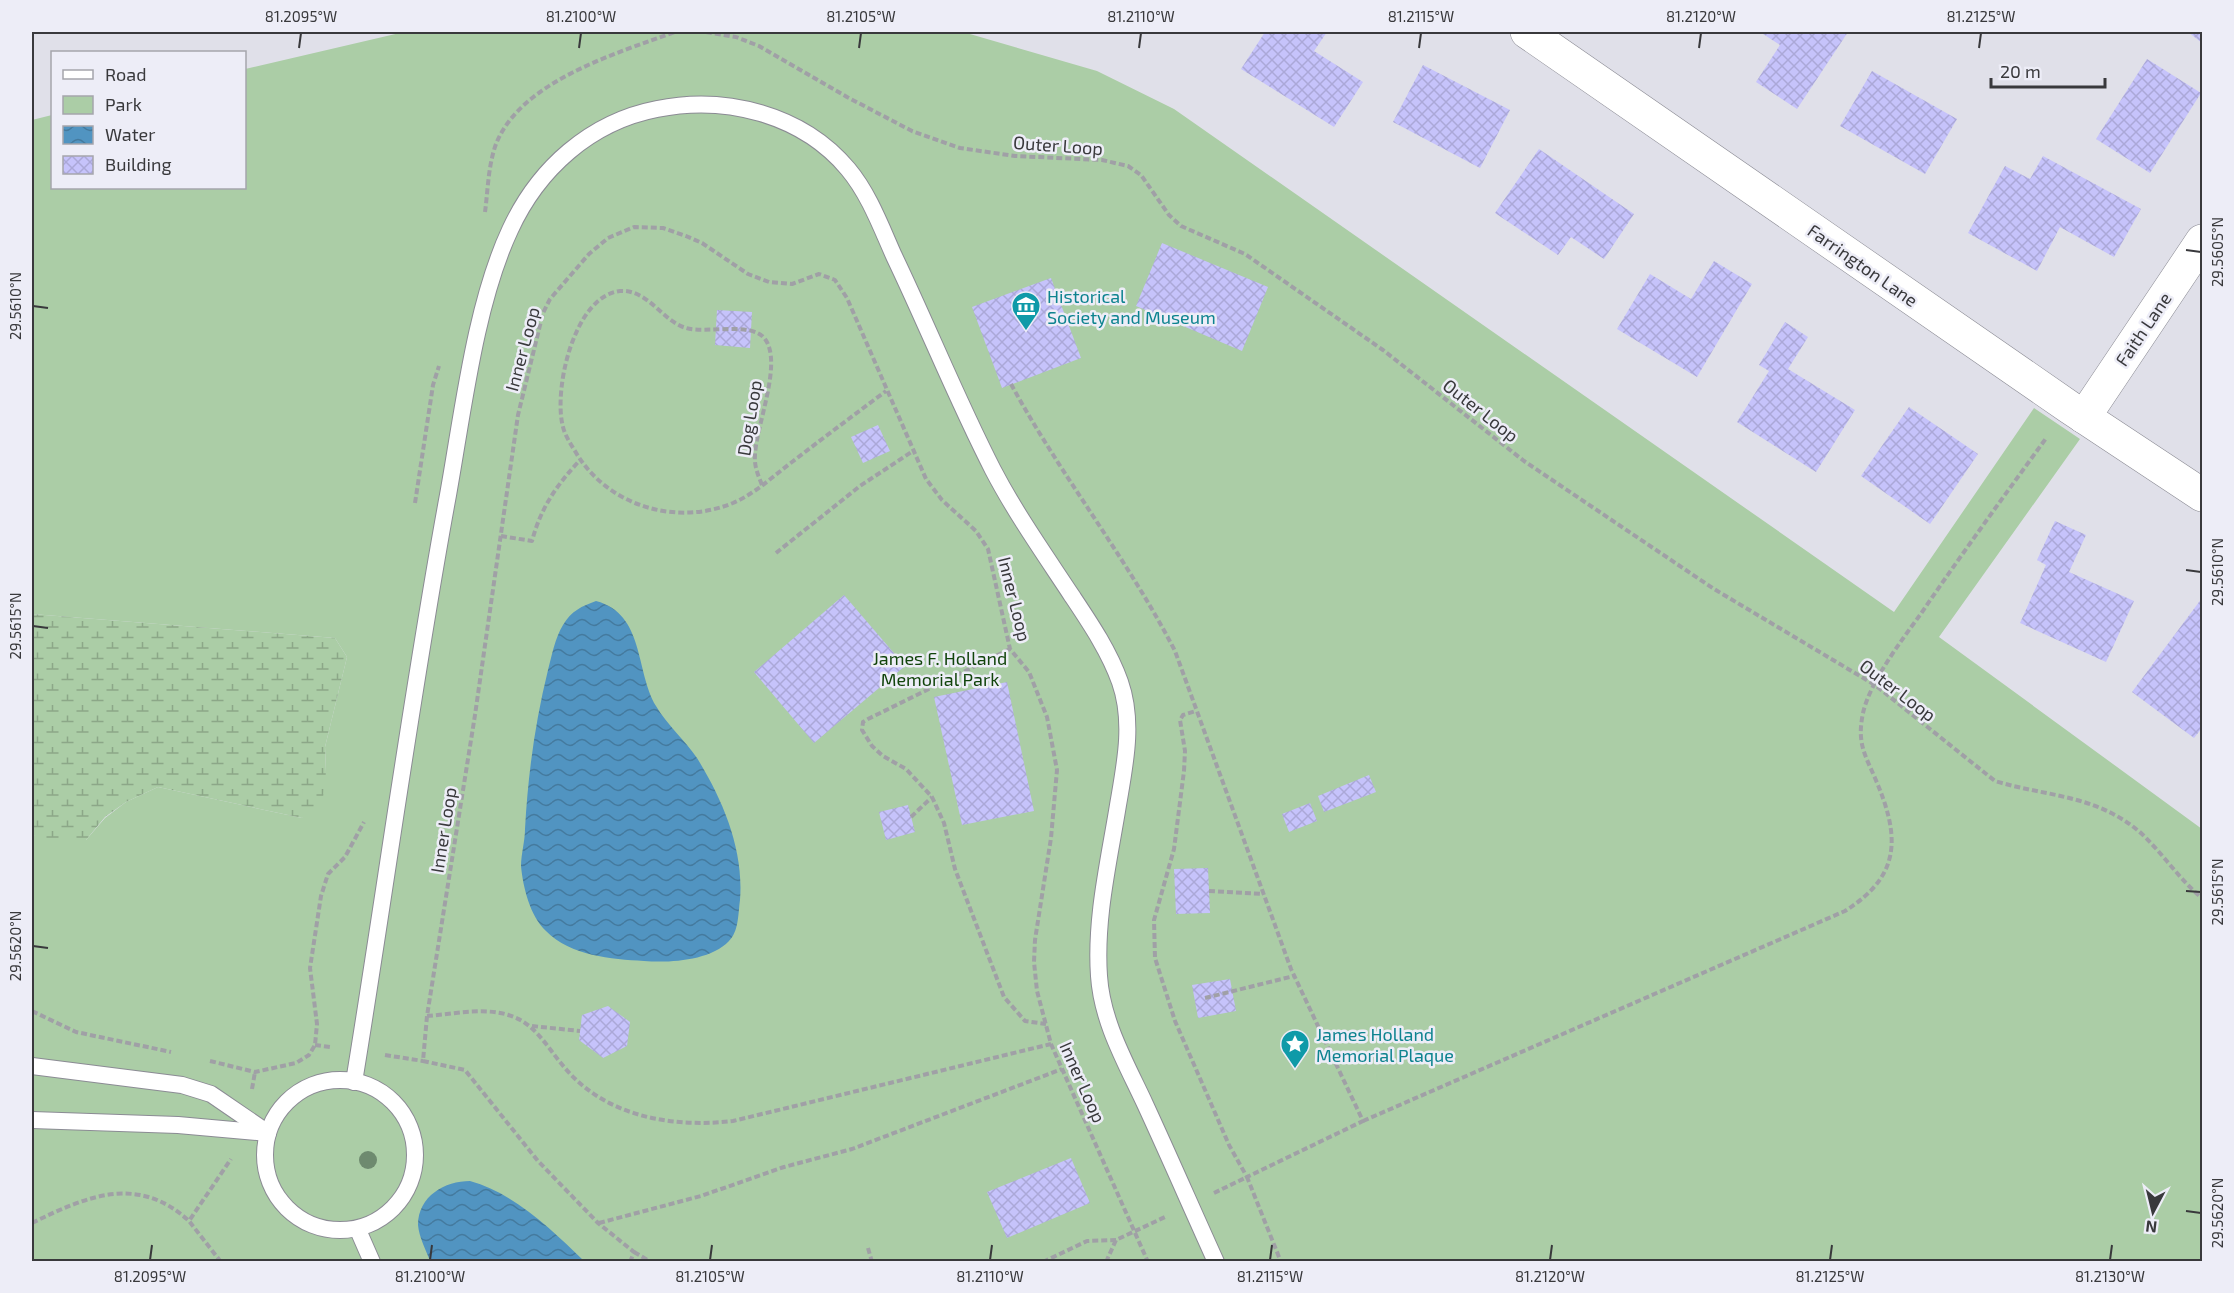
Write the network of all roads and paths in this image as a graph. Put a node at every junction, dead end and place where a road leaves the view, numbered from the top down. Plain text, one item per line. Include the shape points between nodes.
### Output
1 (706, 32) edge
2 (1527, 32) edge
3 (2202, 241) edge
4 (1011, 384) dead end
5 (886, 391) junction
6 (2076, 412) junction
7 (913, 451) junction
8 (580, 460) junction
9 (762, 486) junction
10 (2202, 495) edge
11 (501, 536) junction
12 (776, 553) dead end
13 (1010, 649) junction
14 (1875, 685) junction
15 (1196, 711) junction
16 (932, 797) junction
17 (911, 817) dead end
18 (1209, 891) dead end
19 (1263, 894) junction
20 (2202, 898) edge
21 (1294, 976) junction
22 (1205, 998) dead end
23 (32, 1011) edge
24 (428, 1016) junction
25 (1046, 1024) junction
26 (531, 1026) junction
27 (580, 1031) dead end
28 (1051, 1044) junction
29 (177, 1054) dead end
30 (199, 1059) dead end
31 (32, 1066) edge
32 (1062, 1069) junction
33 (354, 1082) junction
34 (32, 1120) edge
35 (1363, 1121) junction
36 (244, 1124) junction
37 (267, 1133) junction
38 (189, 1221) junction
39 (32, 1223) edge
40 (598, 1223) junction
41 (358, 1230) junction
42 (1136, 1232) junction
43 (1116, 1240) junction
44 (868, 1248) dead end
45 (634, 1252) junction
46 (221, 1262) edge
47 (372, 1262) edge
48 (630, 1262) edge
49 (651, 1262) edge
50 (872, 1262) edge
51 (1043, 1262) edge
52 (1106, 1262) edge
53 (1149, 1262) edge
54 (1216, 1262) edge

1 - 14 path, Outer Loop via 759,46 912,131 960,148 1015,156 1102,160 1128,166 1140,175 1181,226 1245,254 1383,350 1524,461 1714,589
2 - 6 street, Farrington Lane
3 - 6 street, Faith Lane
4 - 15 path via 1150,603 1174,651
5 - 7 path, Inner Loop
5 - 9 path
5 - 11 path, Inner Loop via 865,337 835,280 819,274 792,284 769,282 748,274 686,236 647,226 623,230 589,254 563,281 543,313 518,415
6 - 10 street, Farrington Lane
6 - 14 path via 1914,623
7 - 12 path via 860,486
7 - 13 path, Inner Loop via 932,489 976,531 988,549
8 - 9 path, Dog Loop via 609,488 657,511 710,509 734,502
8 - 9 path, Dog Loop via 566,436 561,416 569,349 594,306 612,294 629,292 653,304 679,326 755,332 765,339 770,351 770,381 754,455
8 - 11 path via 550,495 532,541
11 - 24 path, Inner Loop
13 - 16 path via 863,722 862,730 872,746 906,769
13 - 25 path, Inner Loop via 1038,690 1057,770 1034,962
14 - 20 path, Outer Loop via 1995,781 2080,799 2117,817 2141,833
14 - 35 path via 1864,710 1860,736 1887,813 1892,848 1881,881 1868,897 1845,911
15 - 19 path
15 - 35 path via 1180,720 1185,751 1174,849 1154,920 1155,958 1175,1021 1247,1177
16 - 17 path
16 - 25 path via 1004,997 1025,1022
18 - 19 path
19 - 21 path
21 - 22 path
21 - 35 path
23 - 29 path via 75,1032
24 - 26 path via 481,1011 499,1013
24 - 40 path, Inner Loop via 423,1061 465,1070 538,1161
25 - 28 path, Inner Loop
26 - 27 path
26 - 28 path via 567,1071 605,1101 638,1115 691,1124 733,1121
28 - 32 path, Inner Loop
30 - 36 path via 255,1072
31 - 36 lane via 182,1085 211,1094
32 - 40 path via 852,1149
32 - 42 path, Inner Loop
33 - 37 lane via 311,1086 292,1097 277,1113
33 - 41 lane via 379,1091 398,1108 411,1131 415,1157 410,1182 397,1204 377,1221
33 - 54 lane via 430,593 472,361 499,255 512,224 549,171 596,130 651,110 709,103 733,105 809,135 851,172 876,216 997,477 1096,632 1119,681 1128,726 1100,914 1101,998 1118,1046
34 - 36 lane
36 - 37 lane
36 - 38 path via 234,1154
37 - 41 lane via 264,1158 270,1183 283,1204 303,1220 327,1229
38 - 39 path via 161,1199 130,1192 92,1198
38 - 46 path
40 - 45 path, Inner Loop
41 - 47 lane
42 - 43 path
42 - 53 path, Inner Loop
43 - 51 path via 1087,1241
43 - 52 path
44 - 50 path
45 - 48 path
45 - 49 path, Inner Loop

